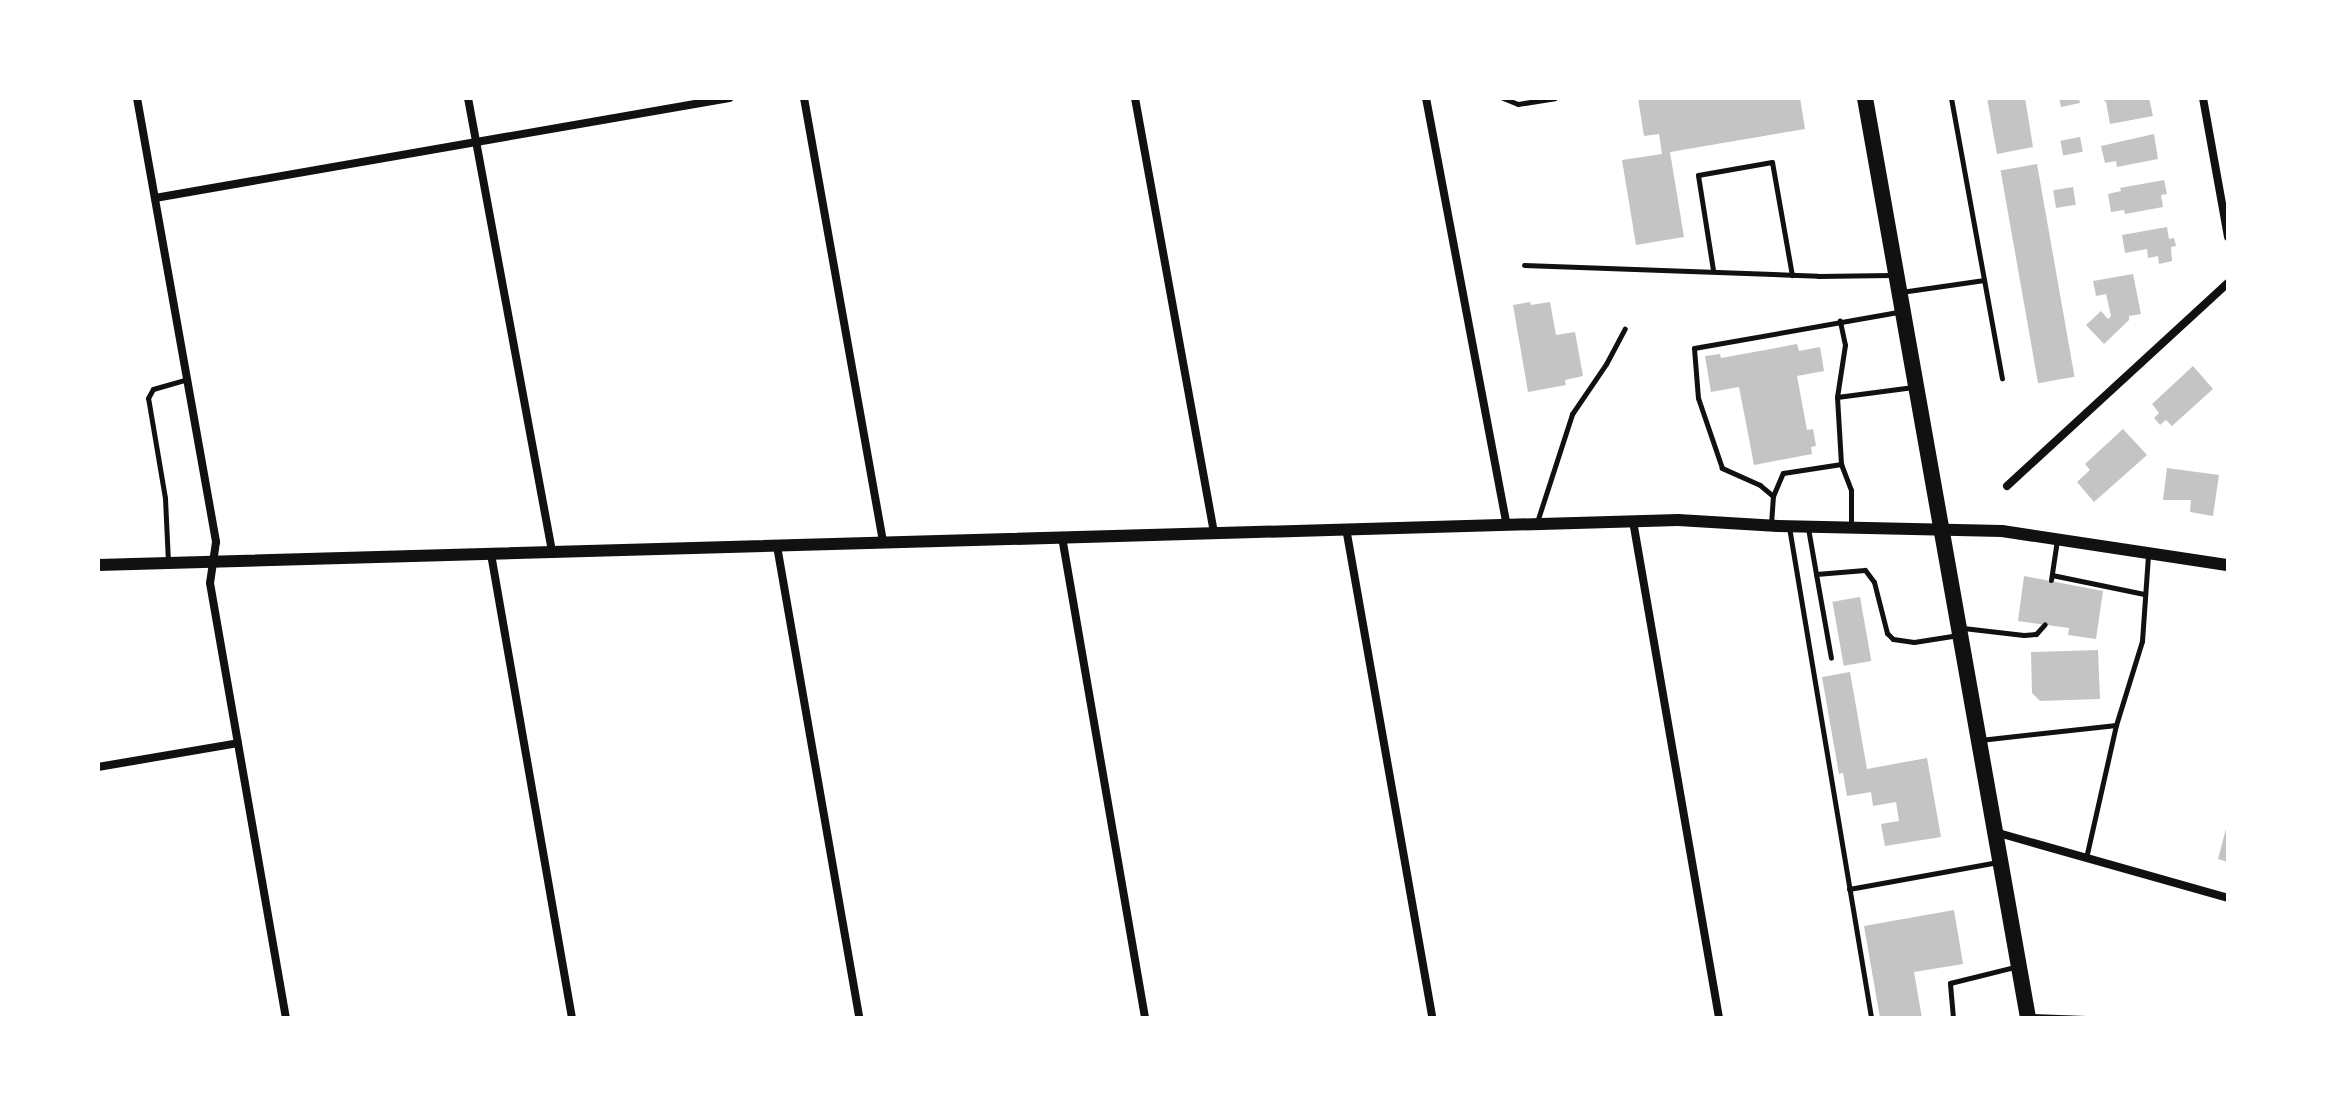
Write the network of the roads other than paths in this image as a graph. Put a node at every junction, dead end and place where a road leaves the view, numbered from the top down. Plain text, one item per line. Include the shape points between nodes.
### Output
1 (137, 98) edge
2 (468, 98) edge
3 (729, 98) edge
4 (804, 98) edge
5 (1135, 98) edge
6 (1426, 98) edge
7 (1503, 98) edge
8 (1555, 98) edge
9 (1865, 98) edge
10 (1951, 98) edge
11 (2203, 98) edge
12 (476, 142) junction
13 (155, 198) junction
14 (2228, 237) edge
15 (1524, 265) dead end
16 (1713, 271) junction
17 (1896, 274) junction
18 (1792, 275) junction
19 (1984, 280) junction
20 (2228, 283) edge
21 (1900, 292) junction
22 (1903, 311) junction
23 (1840, 321) junction
24 (1625, 329) dead end
25 (2002, 378) dead end
26 (187, 379) junction
27 (1916, 386) junction
28 (1837, 397) junction
29 (1841, 464) junction
30 (2007, 486) dead end
31 (1773, 496) junction
32 (1633, 521) junction
33 (1537, 522) junction
34 (1506, 523) junction
35 (1771, 526) junction
36 (1346, 527) junction
37 (1789, 527) junction
38 (1808, 527) junction
39 (1851, 528) junction
40 (1942, 530) junction
41 (1214, 531) junction
42 (1062, 537) junction
43 (2057, 539) junction
44 (883, 543) junction
45 (777, 546) junction
46 (552, 552) junction
47 (491, 554) junction
48 (2148, 554) junction
49 (213, 562) junction
50 (169, 563) junction
51 (98, 565) edge
52 (2228, 565) edge
53 (1816, 574) junction
54 (2144, 594) junction
55 (2045, 624) dead end
56 (1960, 631) junction
57 (1831, 658) dead end
58 (2116, 725) junction
59 (1979, 740) junction
60 (238, 743) junction
61 (98, 767) edge
62 (1995, 832) junction
63 (2086, 858) junction
64 (2000, 861) junction
65 (1849, 889) junction
66 (2228, 898) edge
67 (2019, 966) junction
68 (2027, 1017) edge
69 (286, 1018) edge
70 (572, 1018) edge
71 (859, 1018) edge
72 (1145, 1018) edge
73 (1432, 1018) edge
74 (1719, 1018) edge
75 (1871, 1018) edge
76 (1953, 1018) edge
77 (2086, 1018) edge

1 - 13 street
2 - 12 street
3 - 12 street
4 - 44 street
5 - 41 street
6 - 34 street
7 - 8 lane via 1518,104
9 - 17 highway
10 - 19 lane
11 - 14 street
12 - 13 street
12 - 46 street
13 - 26 street
15 - 16 lane
16 - 18 lane
16 - 18 lane via 1698,175 1772,162
17 - 18 lane
17 - 21 highway
19 - 21 lane
19 - 25 lane
20 - 30 street
21 - 22 highway
22 - 23 lane
22 - 27 highway
23 - 28 lane via 1845,345
23 - 31 lane via 1694,348 1698,398 1722,468
24 - 33 lane via 1572,414
26 - 49 street via 216,542
26 - 50 lane via 153,389 148,398 165,498
27 - 28 lane
27 - 40 highway
28 - 29 lane
29 - 31 lane via 1783,473
29 - 39 lane via 1851,490
31 - 35 lane
32 - 33 street
32 - 35 street
32 - 74 street
33 - 34 street
34 - 36 street
35 - 37 street
36 - 41 street
36 - 73 street
37 - 38 street
37 - 65 lane
38 - 39 street
38 - 53 lane
39 - 40 street
40 - 43 street
40 - 56 highway
41 - 42 street
42 - 44 street
42 - 72 street
43 - 48 street
43 - 54 lane via 2051,578
44 - 45 street
45 - 46 street
45 - 71 street
46 - 47 street
47 - 49 street
47 - 70 street
48 - 52 street
48 - 54 lane
49 - 50 street
49 - 60 street via 210,583
50 - 51 street
53 - 56 lane via 1855,569 1871,575 1893,639 1914,642
53 - 57 lane
54 - 58 lane via 2140,651
55 - 56 lane via 2036,634 2024,635
56 - 59 highway
58 - 59 lane
58 - 63 lane
59 - 62 highway
60 - 61 street
60 - 69 street
62 - 63 street
62 - 64 highway
63 - 66 street
64 - 65 lane
64 - 67 highway
65 - 75 lane
67 - 68 highway
67 - 76 lane via 1950,983
68 - 77 lane

